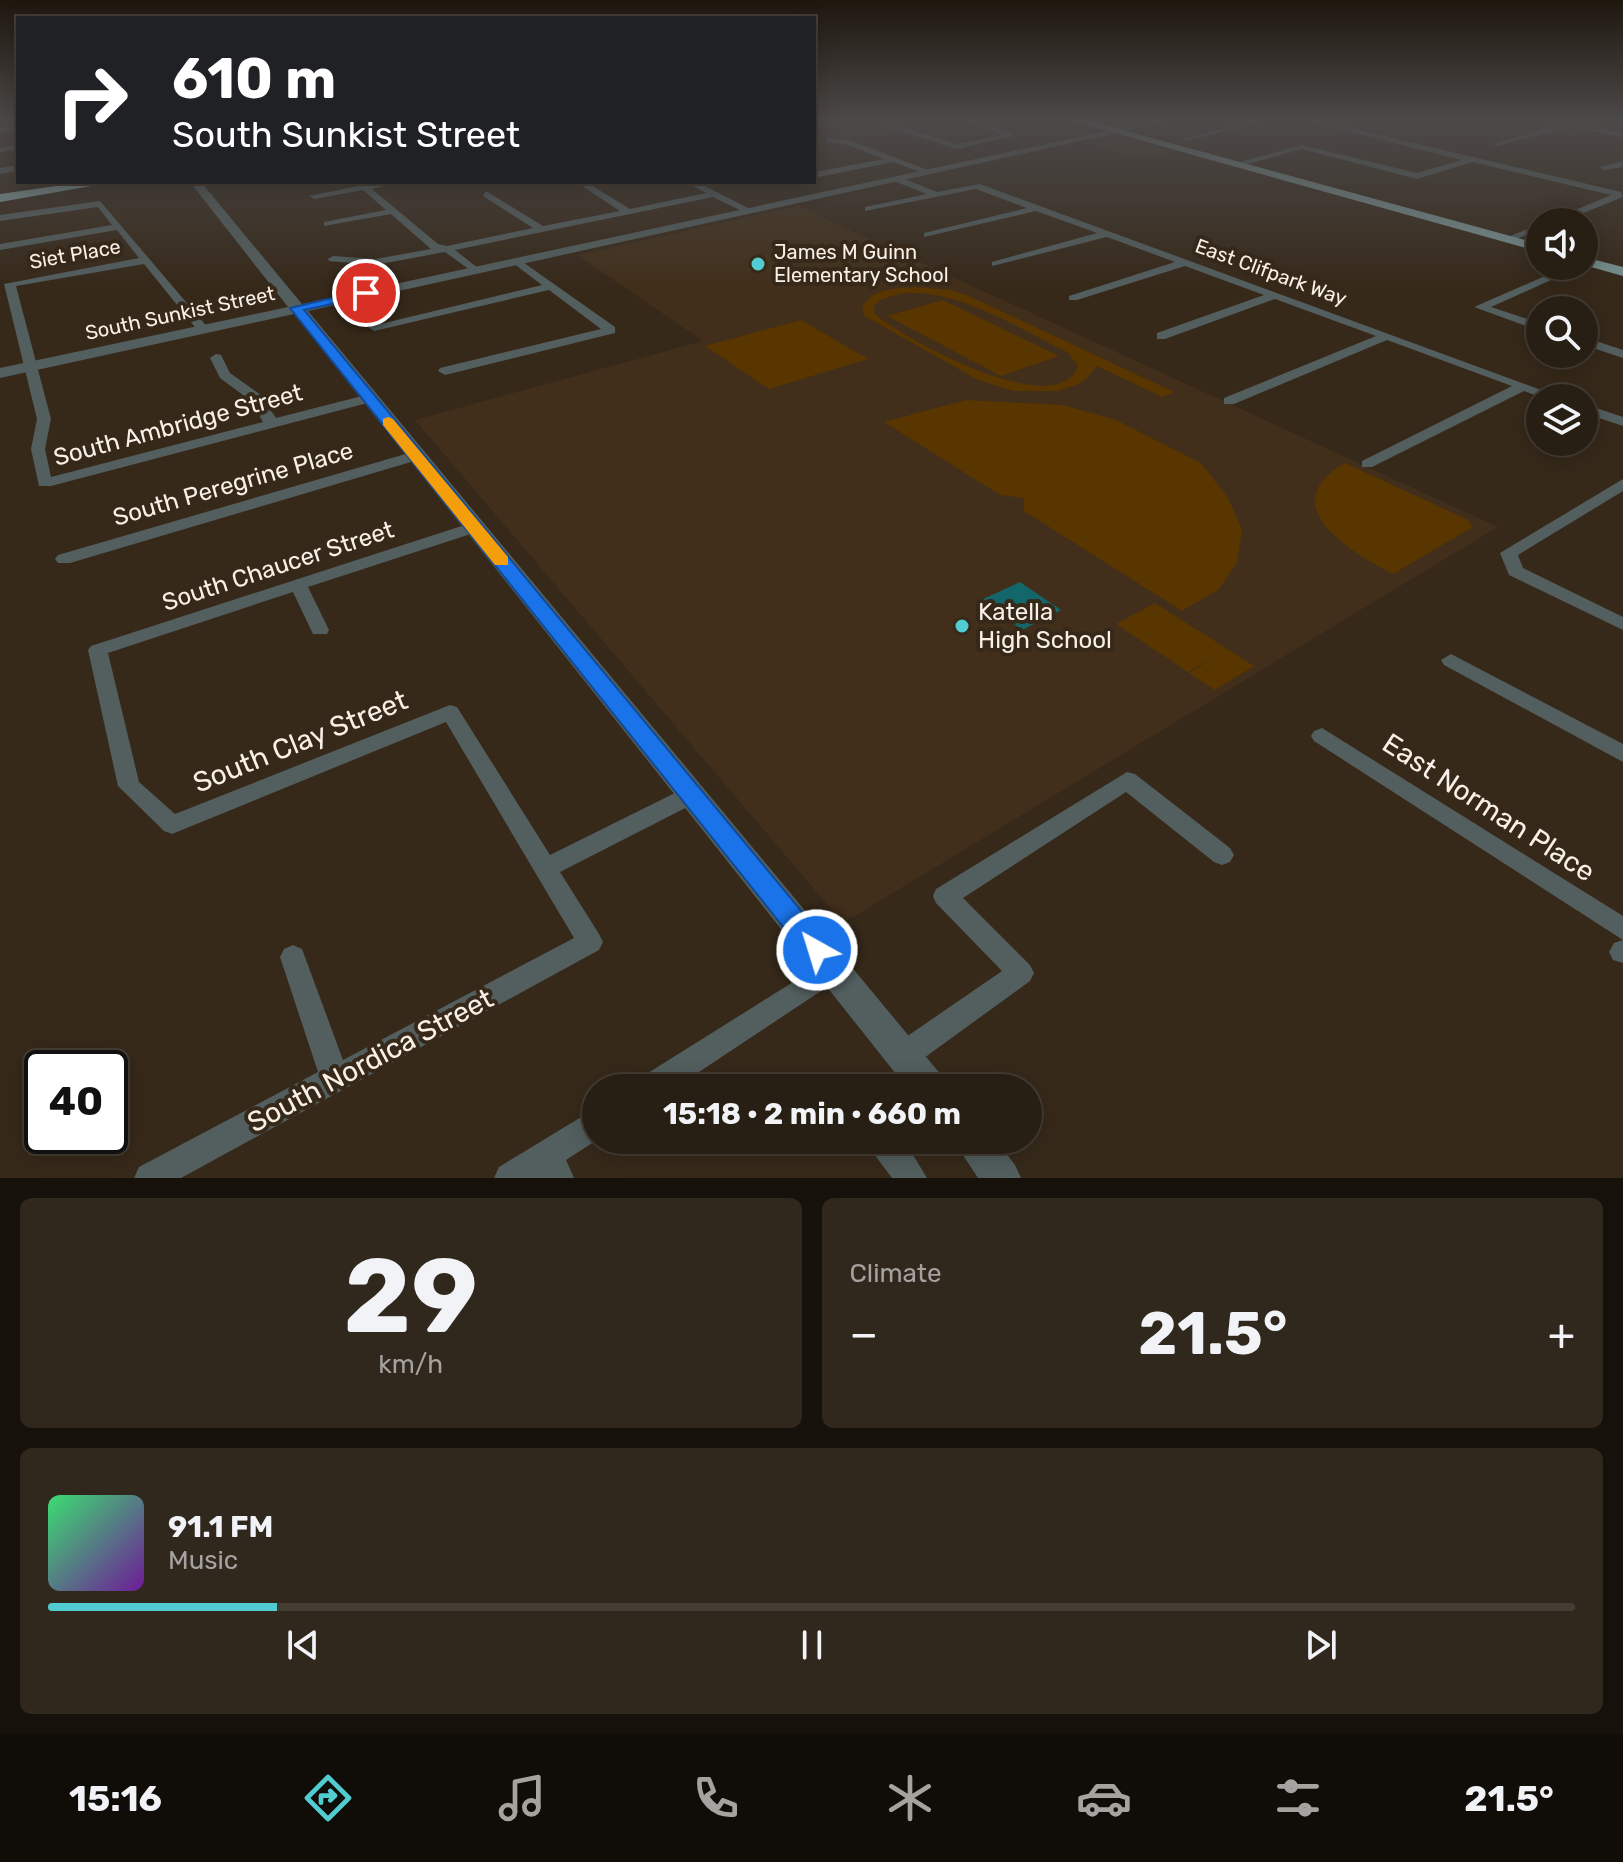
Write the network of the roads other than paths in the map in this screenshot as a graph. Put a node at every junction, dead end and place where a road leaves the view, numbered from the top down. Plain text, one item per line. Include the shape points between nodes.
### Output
1 (911, 176) edge
2 (1280, 176) edge
3 (1542, 176) edge
4 (897, 179) junction
5 (38, 184) edge
6 (94, 184) edge
7 (197, 184) edge
8 (583, 184) edge
9 (694, 184) edge
10 (363, 185) edge
11 (0, 190) edge
12 (486, 194) dead end
13 (715, 194) junction
14 (935, 194) junction
15 (314, 196) dead end
16 (0, 198) edge
17 (1037, 208) junction
18 (1588, 208) edge
19 (868, 209) dead end
20 (394, 211) junction
21 (749, 211) junction
22 (629, 212) junction
23 (0, 218) edge
24 (327, 224) dead end
25 (119, 227) junction
26 (542, 230) junction
27 (1526, 232) edge
28 (1107, 234) junction
29 (928, 235) dead end
30 (1508, 239) junction
31 (1526, 244) edge
32 (0, 247) edge
33 (447, 249) junction
34 (333, 259) dead end
35 (146, 260) junction
36 (517, 261) junction
37 (1186, 262) junction
38 (996, 264) dead end
39 (1598, 266) edge
40 (474, 270) junction
41 (1623, 272) edge
42 (1543, 280) edge
43 (551, 286) junction
44 (1275, 295) junction
45 (1073, 298) dead end
46 (296, 308) junction
47 (1526, 322) edge
48 (374, 327) dead end
49 (203, 329) junction
50 (1161, 336) dead end
51 (1387, 336) junction
52 (1598, 346) edge
53 (1623, 354) edge
54 (216, 358) dead end
55 (31, 366) junction
56 (445, 371) dead end
57 (0, 373) edge
58 (1523, 386) junction
59 (1526, 387) edge
60 (370, 398) junction
61 (1229, 401) dead end
62 (1598, 413) edge
63 (1623, 422) edge
64 (272, 424) junction
65 (416, 456) junction
66 (1367, 464) dead end
67 (1623, 484) edge
68 (474, 527) junction
69 (64, 559) dead end
70 (298, 585) junction
71 (1623, 624) edge
72 (320, 630) dead end
73 (1451, 660) dead end
74 (1322, 736) dead end
75 (1623, 754) edge
76 (691, 795) junction
77 (172, 825) joint
78 (1222, 855) dead end
79 (545, 868) junction
80 (1623, 944) edge
81 (293, 957) dead end
82 (833, 969) junction
83 (903, 1056) junction
84 (672, 1074) edge
85 (918, 1074) edge
86 (335, 1079) junction
87 (582, 1137) edge
88 (893, 1154) edge
89 (983, 1154) edge
90 (553, 1166) edge
91 (150, 1178) edge
92 (510, 1178) edge
93 (911, 1178) edge
94 (1002, 1178) edge

1 - 4 street, South Sunkist Street
2 - 30 main road
3 - 18 street via 1621,195
4 - 14 street
4 - 21 street, South Sunkist Street
5 - 11 highway
6 - 16 highway
7 - 46 street
8 - 22 street
9 - 13 street
10 - 15 street
10 - 20 street
12 - 26 street
13 - 21 street
13 - 22 street
14 - 17 street, East Clifpark Way via 971,186
14 - 19 street
17 - 28 street, East Clifpark Way
17 - 29 street
20 - 24 street
20 - 33 street via 435,247
21 - 36 street, South Sunkist Street
22 - 26 street
23 - 25 street via 96,203
25 - 32 street
25 - 35 street
26 - 33 street
27 - 30 street
28 - 37 street, East Clifpark Way
28 - 38 street
30 - 31 main road
33 - 34 street via 375,262
33 - 40 street
35 - 49 street
35 - 55 street, Siet Place via 10,284
36 - 40 street, South Sunkist Street
36 - 43 street
37 - 44 street, East Clifpark Way
37 - 45 street
39 - 41 main road
40 - 46 street, South Sunkist Street
42 - 47 street via 1480,307
43 - 48 street
43 - 56 street via 611,330
44 - 50 street
44 - 51 street, East Clifpark Way
46 - 49 street, South Sunkist Street
46 - 60 street
49 - 55 street, South Sunkist Street
51 - 58 street, East Clifpark Way
51 - 61 street
52 - 53 street
54 - 64 street via 225,375 256,398
55 - 57 street, South Sunkist Street
55 - 64 street, South Ambridge Street via 44,419 38,449 45,483
58 - 59 street, East Clifpark Way
58 - 66 street
60 - 64 street, South Ambridge Street
60 - 65 street
62 - 63 street
65 - 68 street
65 - 69 street, South Peregrine Place
67 - 71 street via 1509,553 1515,571
68 - 70 street, South Chaucer Street
68 - 76 street
70 - 72 street
70 - 77 street, South Chaucer Street via 98,650 129,786
73 - 75 street
74 - 80 street, East Norman Place
76 - 79 street
76 - 82 street
77 - 79 street, South Clay Street via 450,712
78 - 83 street via 1127,780 945,896 1021,973
79 - 86 street, South Nordica Street via 590,942
81 - 86 street
82 - 83 street
82 - 84 street
83 - 85 street
86 - 91 street, South Nordica Street
87 - 90 street
88 - 93 street
89 - 94 street
90 - 92 street

